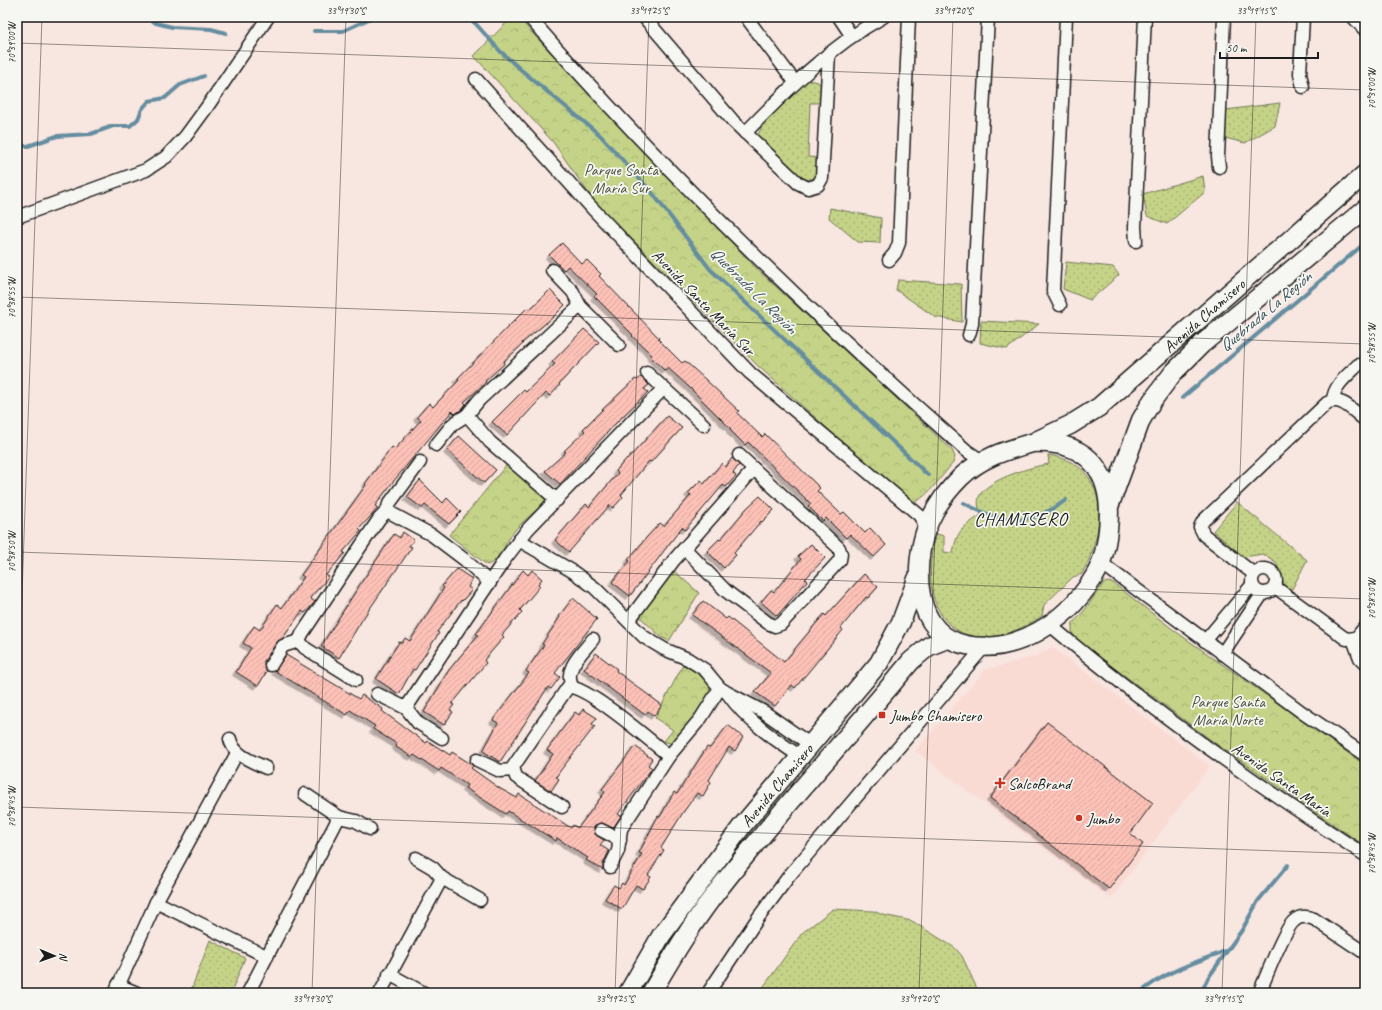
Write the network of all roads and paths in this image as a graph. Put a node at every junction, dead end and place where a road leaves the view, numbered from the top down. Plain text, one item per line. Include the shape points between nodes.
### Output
1 (268, 17) edge
2 (529, 17) edge
3 (644, 17) edge
4 (746, 17) edge
5 (839, 17) edge
6 (883, 17) edge
7 (909, 17) edge
8 (988, 17) edge
9 (1066, 17) edge
10 (1145, 17) edge
11 (1224, 17) edge
12 (1303, 17) edge
13 (1353, 17) edge
14 (1365, 30) edge
15 (851, 35) junction
16 (829, 53) junction
17 (476, 79) dead end
18 (795, 82) junction
19 (1303, 86) dead end
20 (745, 133) junction
21 (1219, 167) dead end
22 (1365, 174) edge
23 (1365, 209) edge
24 (17, 216) edge
25 (1136, 241) dead end
26 (889, 260) dead end
27 (552, 270) dead end
28 (1060, 305) dead end
29 (580, 306) junction
30 (969, 335) dead end
31 (619, 345) dead end
32 (1358, 365) dead end
33 (647, 373) dead end
34 (663, 389) junction
35 (1333, 400) junction
36 (467, 415) junction
37 (1365, 420) edge
38 (704, 425) dead end
39 (1032, 443) junction
40 (436, 445) dead end
41 (739, 455) dead end
42 (982, 461) junction
43 (420, 462) dead end
44 (754, 469) junction
45 (557, 500) junction
46 (1109, 506) junction
47 (387, 511) junction
48 (928, 527) junction
49 (519, 540) junction
50 (685, 549) junction
51 (1101, 563) junction
52 (919, 574) junction
53 (1253, 579) junction
54 (490, 583) junction
55 (1275, 587) junction
56 (1263, 593) junction
57 (629, 620) junction
58 (1050, 625) junction
59 (1365, 627) edge
60 (593, 639) dead end
61 (947, 639) junction
62 (1353, 639) junction
63 (299, 641) junction
64 (1205, 641) junction
65 (984, 647) junction
66 (1222, 654) junction
67 (1365, 663) edge
68 (271, 665) dead end
69 (356, 680) dead end
70 (572, 686) junction
71 (724, 690) junction
72 (377, 694) dead end
73 (406, 708) junction
74 (442, 738) dead end
75 (230, 740) dead end
76 (806, 751) junction
77 (237, 753) junction
78 (1365, 755) edge
79 (669, 756) junction
80 (477, 760) dead end
81 (266, 768) dead end
82 (513, 770) junction
83 (305, 794) dead end
84 (562, 807) dead end
85 (340, 817) junction
86 (370, 829) dead end
87 (601, 830) dead end
88 (620, 840) junction
89 (1365, 855) edge
90 (416, 858) dead end
91 (610, 867) dead end
92 (442, 878) junction
93 (480, 900) dead end
94 (156, 902) junction
95 (1365, 952) edge
96 (266, 956) junction
97 (389, 974) junction
98 (116, 989) edge
99 (137, 993) edge
100 (248, 993) edge
101 (380, 993) edge
102 (424, 993) edge
103 (628, 993) edge
104 (651, 993) edge
105 (708, 993) edge
106 (1259, 993) edge

1 - 24 street via 207,107 185,137 166,157 146,170
2 - 42 street via 658,158 812,311 967,452
3 - 20 street
4 - 18 street
5 - 15 street
6 - 15 street
7 - 26 street via 898,243 895,253
8 - 30 street via 972,324
9 - 28 street via 1053,291
10 - 25 street
11 - 21 street
12 - 19 street via 1300,74
13 - 14 street
15 - 16 street
16 - 18 street
16 - 20 street via 823,175 818,185 808,188 800,184
17 - 48 street, Avenida Santa María Sur via 592,208 750,373 919,515
18 - 20 street
22 - 39 street, Avenida Chamisero via 1099,407 1070,425
23 - 46 street, Avenida Chamisero via 1202,344 1173,373 1141,420
27 - 29 street via 573,292
29 - 31 street
29 - 36 street via 479,400
32 - 35 street via 1338,385
33 - 34 street
34 - 38 street
34 - 45 street
35 - 37 street via 1341,401
35 - 53 street via 1326,403 1201,524 1201,532
36 - 40 street via 453,424
36 - 45 street via 490,442
39 - 42 street
39 - 46 street via 1062,445 1090,458 1102,475
41 - 44 street
42 - 48 street via 961,477 947,493
43 - 47 street via 389,504
44 - 50 street
44 - 50 street via 839,548 840,560 781,624 775,626 726,591
45 - 49 street
46 - 51 street via 1107,538
47 - 54 street via 432,535
47 - 63 street via 379,519
48 - 52 street via 922,544
49 - 54 street
49 - 57 street via 572,571 595,588
50 - 57 street
51 - 58 street via 1093,580 1070,608
51 - 64 street
52 - 61 street via 926,611 934,626
52 - 76 street, Avenida Chamisero via 901,622 879,663
53 - 55 street via 1260,569 1271,570 1276,576
53 - 56 street via 1257,591
53 - 64 street
54 - 73 street
55 - 56 street via 1270,592
55 - 62 street via 1343,638
56 - 66 street
57 - 71 street via 644,637 705,670
58 - 65 street via 1022,640
58 - 89 street, Avenida Santa María via 1158,712
59 - 62 street
60 - 70 street via 571,667 569,677
61 - 65 street via 963,645
61 - 104 street, Avenida Chamisero via 929,646 911,662 758,840 714,895
62 - 67 street via 1360,658
63 - 68 street via 283,646
63 - 69 street via 305,648
64 - 66 street
65 - 105 street via 789,876
66 - 78 street
70 - 79 street via 597,701
70 - 82 street via 564,692 514,764
71 - 76 street via 764,712
71 - 79 street
72 - 73 street
73 - 74 street via 418,723
75 - 77 street via 231,747
76 - 103 street, Avenida Chamisero via 742,826 705,875 661,936
77 - 81 street
77 - 94 street
79 - 88 street via 621,829
80 - 82 street via 500,771
82 - 84 street via 516,777
83 - 85 street
85 - 86 street via 356,821
85 - 96 street
87 - 88 street
88 - 91 street
90 - 92 street via 433,868
92 - 93 street
92 - 97 street
94 - 96 street
94 - 98 street
95 - 106 street via 1314,919 1305,916 1297,918 1288,929
96 - 100 street
97 - 101 street
97 - 102 street
98 - 99 street

